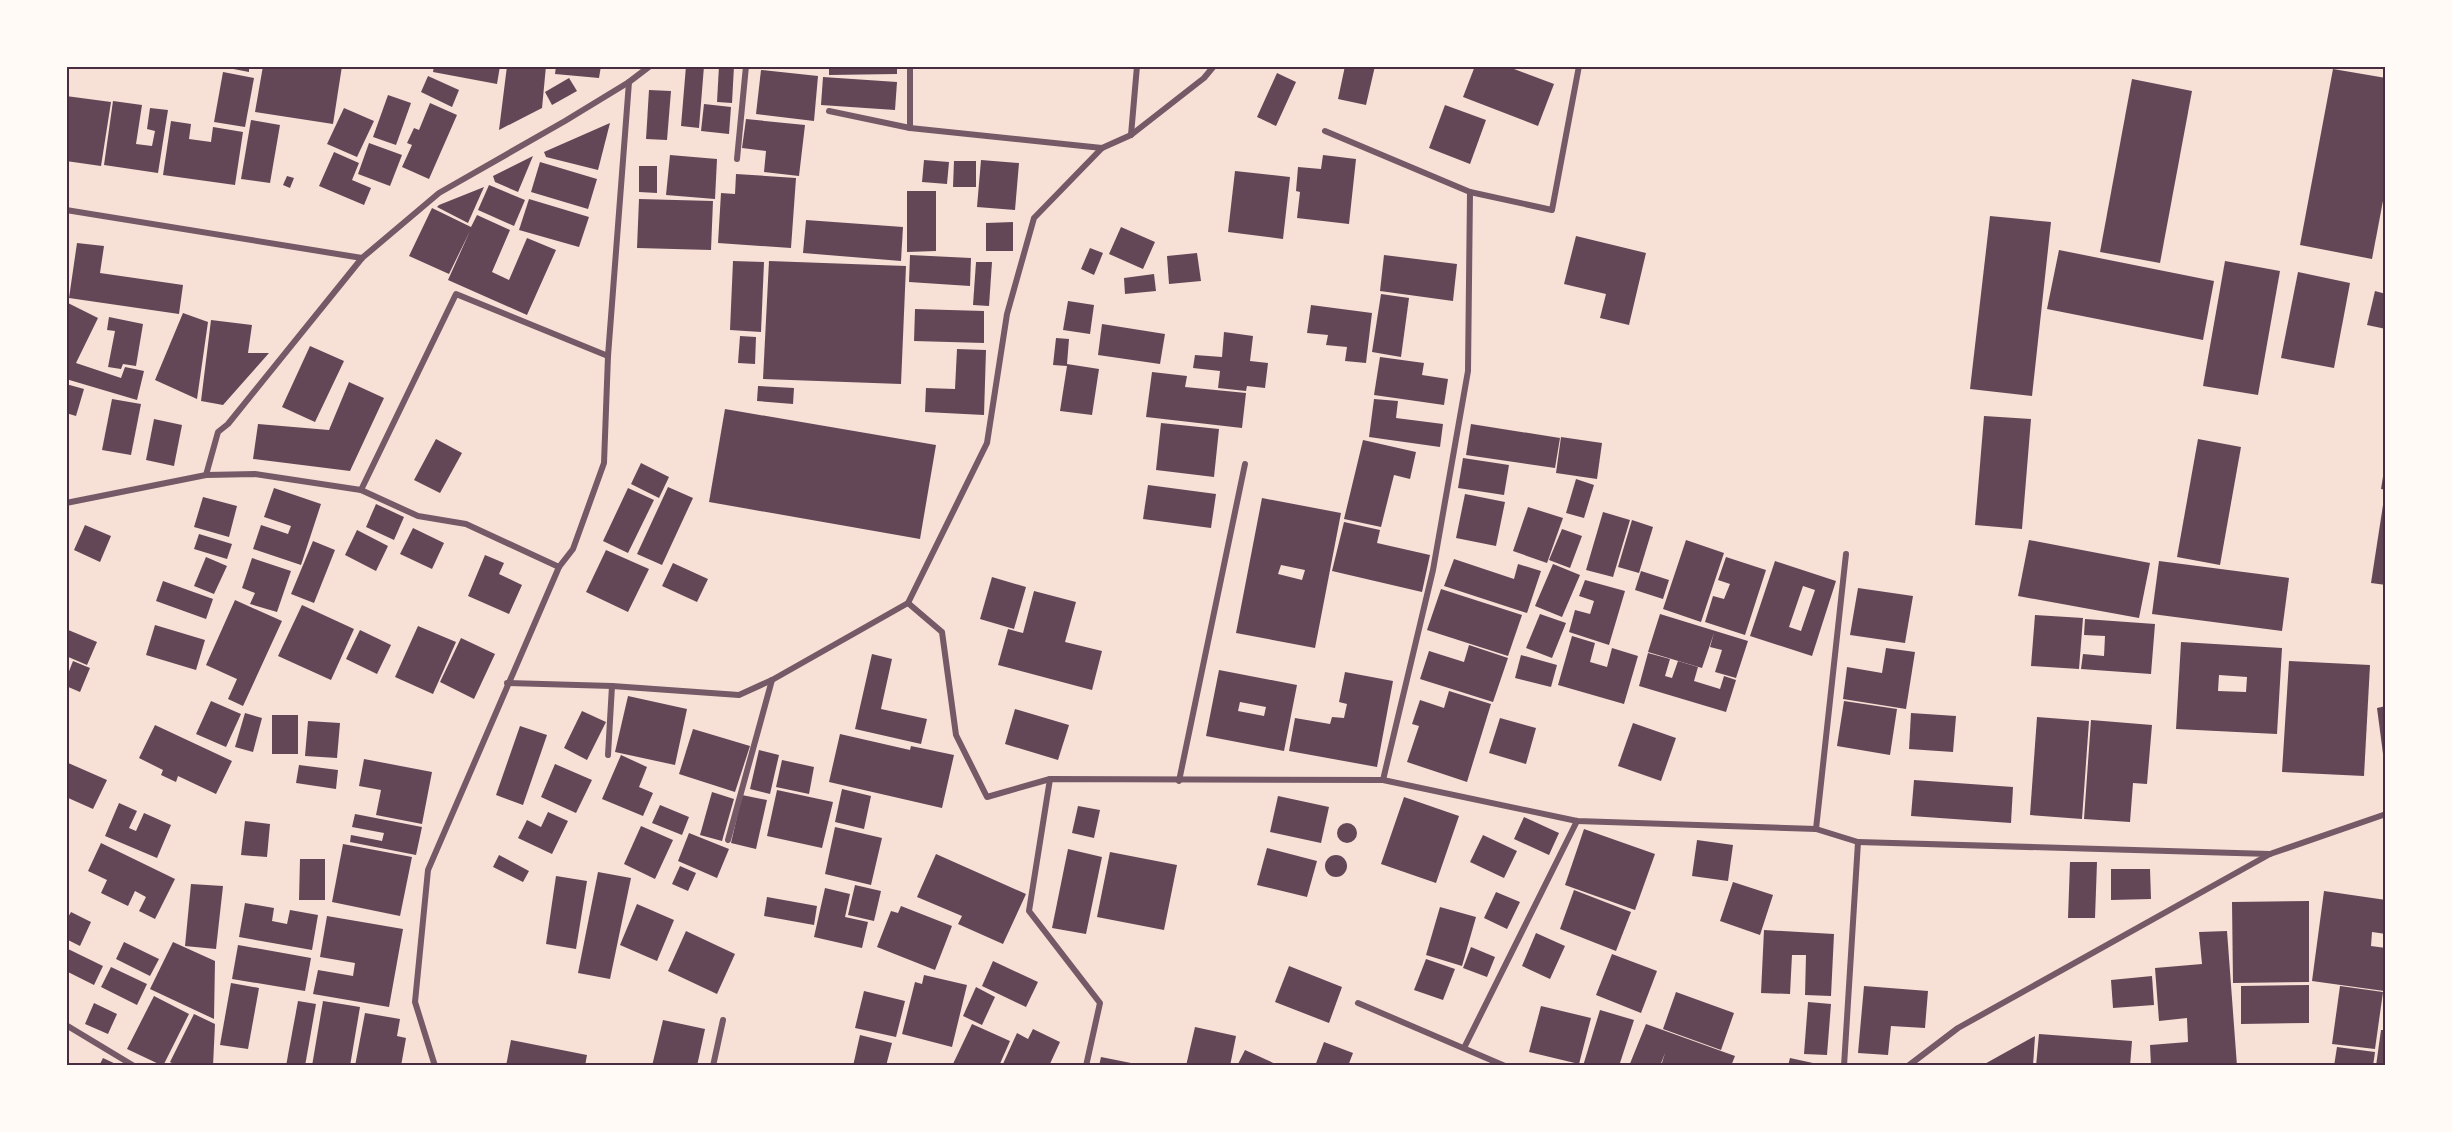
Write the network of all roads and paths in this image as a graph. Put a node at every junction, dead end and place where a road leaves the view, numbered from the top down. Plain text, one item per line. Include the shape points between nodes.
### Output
1 (650, 66) edge
2 (746, 66) edge
3 (910, 66) edge
4 (1137, 66) edge
5 (1214, 66) edge
6 (1579, 66) edge
7 (629, 82) junction
8 (829, 111) dead end
9 (910, 128) junction
10 (1324, 131) dead end
11 (1131, 135) junction
12 (1102, 148) junction
13 (737, 159) dead end
14 (1470, 192) junction
15 (66, 210) edge
16 (362, 258) junction
17 (608, 356) junction
18 (1245, 464) dead end
19 (206, 475) junction
20 (361, 490) junction
21 (66, 503) edge
22 (1846, 554) dead end
23 (559, 567) junction
24 (908, 603) junction
25 (772, 680) junction
26 (507, 683) junction
27 (612, 686) junction
28 (608, 755) dead end
29 (1050, 780) junction
30 (1383, 780) junction
31 (1179, 781) junction
32 (2386, 814) edge
33 (1577, 821) junction
34 (1816, 829) junction
35 (728, 840) dead end
36 (1858, 842) junction
37 (2270, 854) junction
38 (1358, 1003) dead end
39 (723, 1020) dead end
40 (66, 1025) edge
41 (1464, 1048) junction
42 (134, 1066) edge
43 (435, 1066) edge
44 (713, 1066) edge
45 (1086, 1066) edge
46 (1505, 1066) edge
47 (1844, 1066) edge
48 (1908, 1066) edge

1 - 7 street
2 - 13 street
3 - 9 street
4 - 11 street
5 - 11 street
6 - 14 street via 1552,210
7 - 16 street via 439,193
7 - 17 street
8 - 9 street
9 - 12 street
10 - 14 street
11 - 12 street
12 - 24 street via 1034,218 1007,314 987,443
14 - 30 street via 1468,371 1433,570
15 - 16 street
16 - 19 street via 218,432
17 - 20 street via 456,294
17 - 23 street via 603,463 573,549
18 - 31 street
19 - 20 street via 255,474
19 - 21 street
20 - 23 street via 418,516 466,524
22 - 34 street
23 - 26 street
24 - 25 street
24 - 29 street via 942,632 956,735 987,797
25 - 27 street via 739,696
25 - 35 street
26 - 27 street
26 - 43 street via 428,870 415,1002
27 - 28 street
29 - 31 street
29 - 45 street via 1029,911 1100,1003
30 - 31 street
30 - 33 street
32 - 37 street
33 - 34 street
33 - 41 street
34 - 36 street
36 - 37 street
36 - 47 street
37 - 48 street via 1958,1028
38 - 41 street
39 - 44 street
40 - 42 street
41 - 46 street

